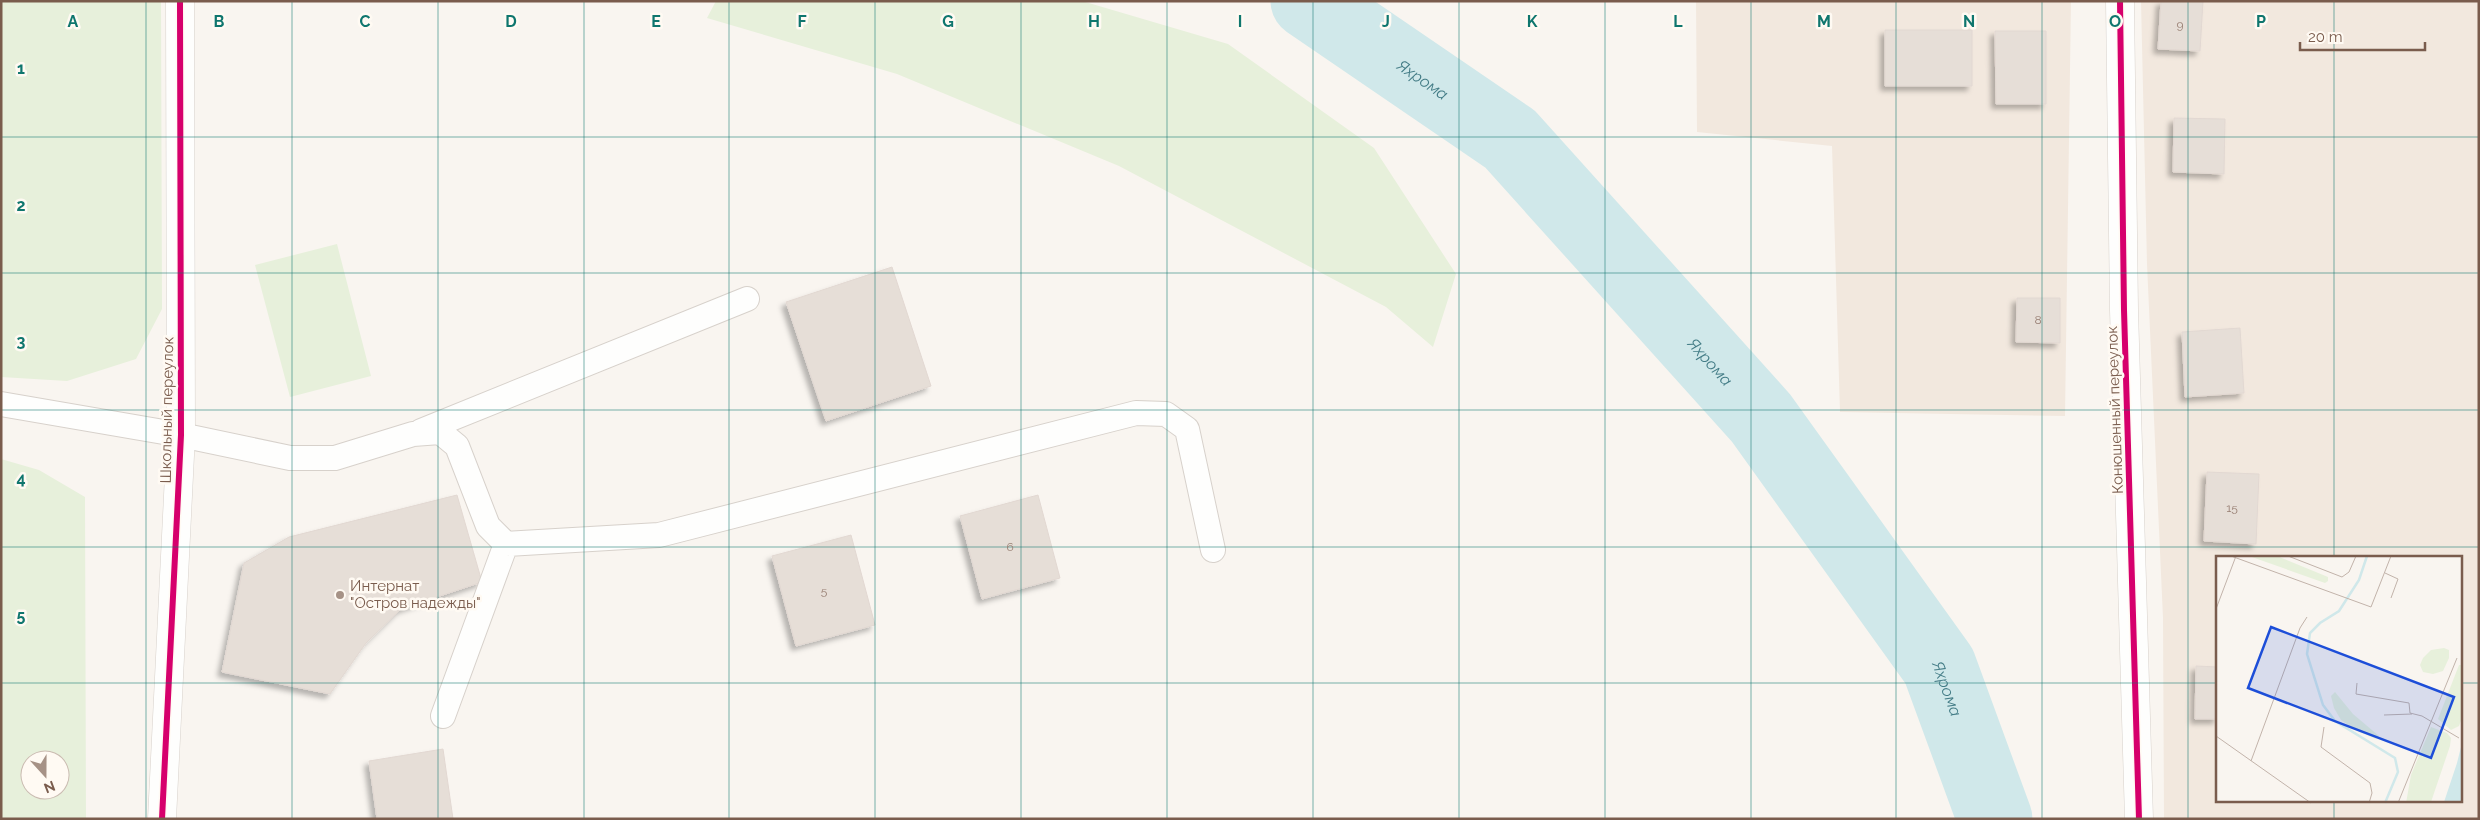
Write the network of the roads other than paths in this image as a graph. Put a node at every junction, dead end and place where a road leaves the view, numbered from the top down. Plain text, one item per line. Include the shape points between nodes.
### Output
1 (180, 1) edge
2 (2120, 1) edge
3 (747, 299) dead end
4 (1, 404) edge
5 (413, 434) junction
6 (181, 435) junction
7 (506, 544) junction
8 (1213, 550) dead end
9 (443, 716) dead end
10 (162, 819) edge
11 (2139, 819) edge

1 - 6 street, Школьный переулок
2 - 11 street, Конюшенный переулок via 2124,310
3 - 5 lane
4 - 6 lane
5 - 6 lane via 335,458 290,458
5 - 7 lane via 440,432 457,446 488,526
6 - 10 street, Школьный переулок
7 - 8 lane via 659,535 1144,413 1166,414 1187,429
7 - 9 lane

